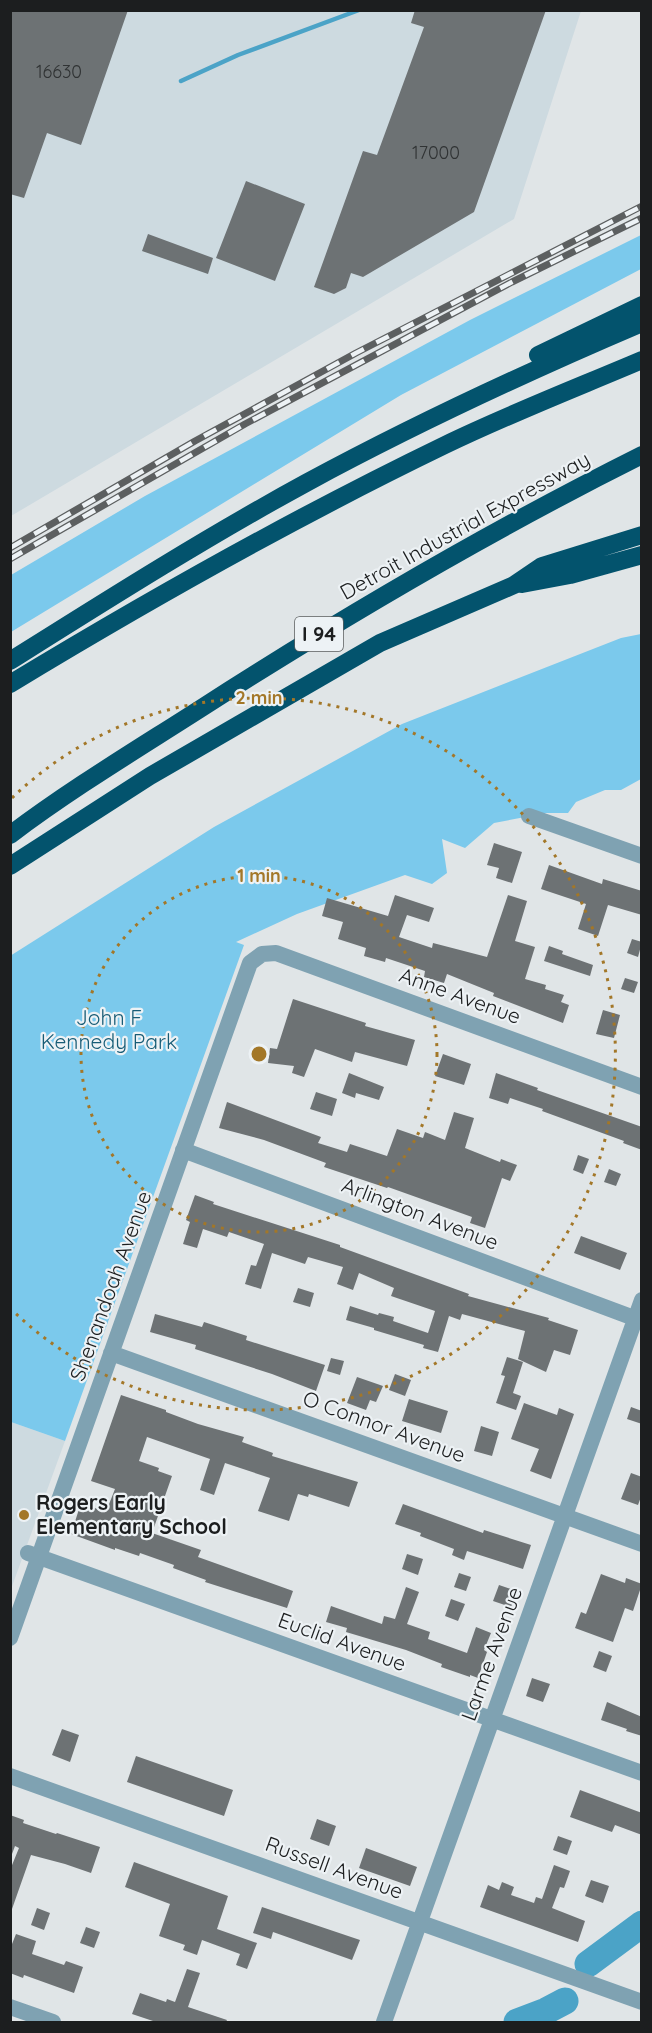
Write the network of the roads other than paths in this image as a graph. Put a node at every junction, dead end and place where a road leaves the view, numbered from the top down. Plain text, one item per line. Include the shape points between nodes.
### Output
1 (642, 305) edge
2 (642, 323) edge
3 (642, 360) edge
4 (427, 420) junction
5 (642, 455) edge
6 (642, 535) edge
7 (642, 555) edge
8 (514, 585) junction
9 (10, 661) edge
10 (10, 684) edge
11 (529, 816) dead end
12 (10, 835) edge
13 (642, 856) edge
14 (10, 866) edge
15 (262, 954) joint
16 (642, 1087) edge
17 (183, 1150) junction
18 (642, 1300) edge
19 (638, 1320) edge
20 (111, 1353) junction
21 (565, 1516) junction
22 (642, 1544) edge
23 (34, 1555) junction
24 (10, 1638) edge
25 (492, 1720) junction
26 (642, 1773) edge
27 (10, 1776) edge
28 (419, 1923) junction
29 (642, 2002) edge
30 (10, 2007) edge
31 (54, 2022) edge
32 (384, 2022) edge

1 - 4 highway via 482,383
2 - 4 highway
3 - 10 highway via 447,444 307,514 119,618
4 - 9 highway via 166,564
5 - 12 highway, Detroit Industrial Expressway / I 94 via 524,517 291,651
6 - 8 highway via 542,566
7 - 8 highway via 570,575
8 - 14 highway via 380,643 150,776
11 - 13 street
15 - 16 street, Anne Avenue via 276,953
15 - 17 street, Shenandoah Avenue via 250,963
17 - 19 street, Arlington Avenue
17 - 20 street, Shenandoah Avenue
18 - 19 street, Larme Avenue
19 - 21 street, Larme Avenue
20 - 21 street, O Connor Avenue
20 - 23 street, Shenandoah Avenue
21 - 22 street, O Connor Avenue
21 - 25 street, Larme Avenue
23 - 24 street, Shenandoah Avenue
23 - 25 street, Euclid Avenue
25 - 26 street, Euclid Avenue
25 - 28 street, Larme Avenue
27 - 28 street, Russell Avenue
28 - 29 street, Russell Avenue
28 - 32 street, Larme Avenue
30 - 31 street

